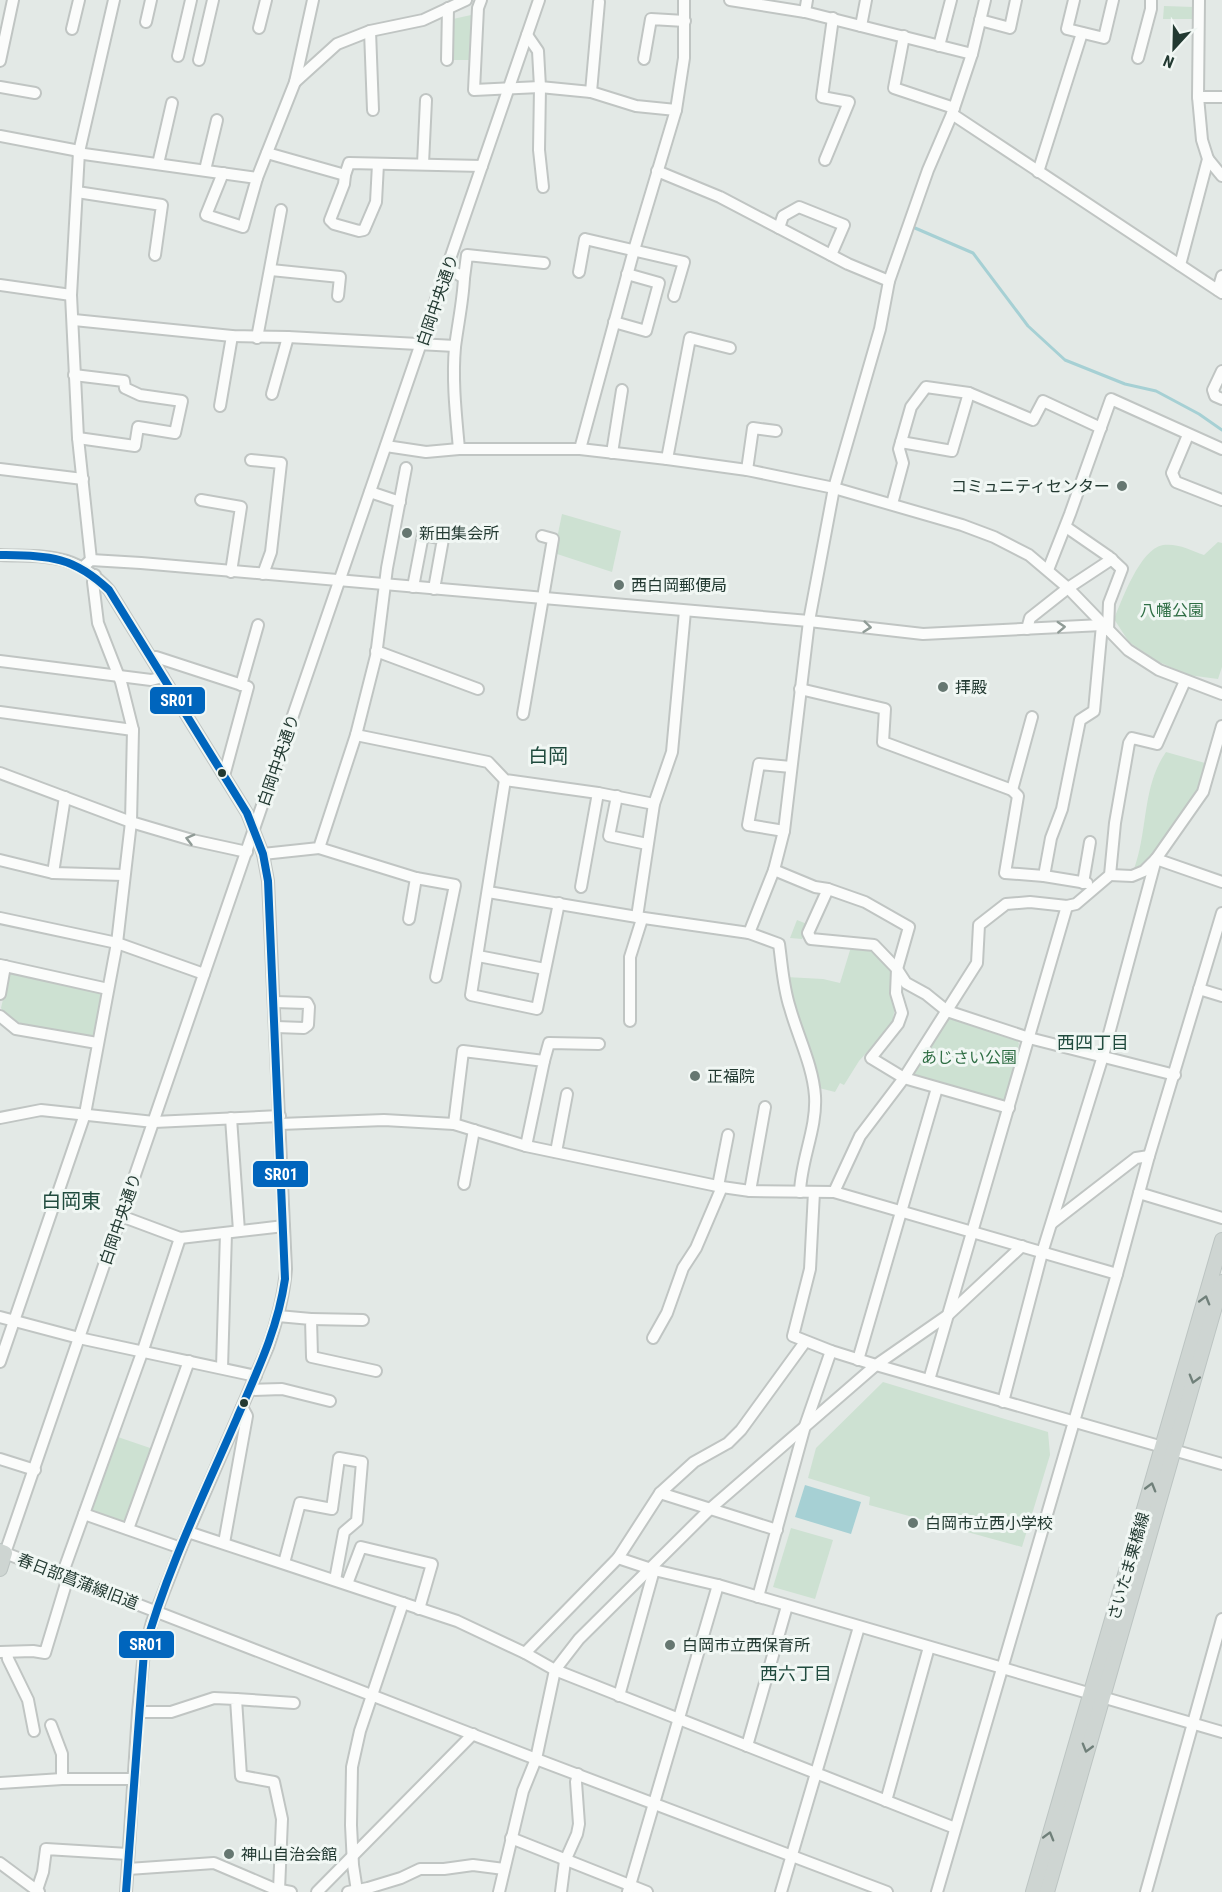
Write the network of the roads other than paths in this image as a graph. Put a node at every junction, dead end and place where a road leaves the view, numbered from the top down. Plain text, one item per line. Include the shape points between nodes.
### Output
1 (13, 0) edge
2 (79, 0) edge
3 (114, 0) edge
4 (151, 0) edge
5 (191, 0) edge
6 (213, 0) edge
7 (266, 0) edge
8 (313, 0) edge
9 (466, 0) edge
10 (481, 0) edge
11 (539, 0) edge
12 (684, 0) edge
13 (730, 0) edge
14 (807, 0) edge
15 (866, 0) edge
16 (951, 0) edge
17 (985, 0) edge
18 (1016, 0) edge
19 (1074, 0) edge
20 (1113, 0) edge
21 (1151, 0) edge
22 (1199, 0) edge
23 (598, 2) dead end
24 (448, 8) junction
25 (806, 12) junction
26 (833, 18) junction
27 (980, 20) junction
28 (685, 21) junction
29 (146, 22) dead end
30 (861, 26) junction
31 (259, 28) dead end
32 (72, 29) dead end
33 (370, 31) junction
34 (1082, 33) junction
35 (527, 35) junction
36 (904, 36) junction
37 (939, 46) junction
38 (972, 54) junction
39 (178, 56) dead end
40 (1138, 58) dead end
41 (644, 59) dead end
42 (199, 60) dead end
43 (447, 60) dead end
44 (0, 62) edge
45 (295, 82) junction
46 (0, 87) edge
47 (540, 87) junction
48 (508, 89) junction
49 (591, 92) junction
50 (35, 93) dead end
51 (1198, 97) junction
52 (1222, 97) edge
53 (426, 100) dead end
54 (172, 103) dead end
55 (374, 110) dead end
56 (676, 110) junction
57 (953, 111) junction
58 (217, 120) dead end
59 (0, 136) edge
60 (79, 152) junction
61 (267, 153) junction
62 (1208, 159) junction
63 (825, 160) dead end
64 (159, 164) junction
65 (378, 164) junction
66 (423, 164) junction
67 (482, 166) junction
68 (205, 170) junction
69 (657, 171) junction
70 (1038, 172) junction
71 (223, 173) junction
72 (345, 175) junction
73 (1222, 176) edge
74 (257, 178) junction
75 (543, 187) dead end
76 (77, 192) junction
77 (281, 210) dead end
78 (778, 228) junction
79 (634, 250) junction
80 (155, 255) dead end
81 (831, 255) junction
82 (544, 263) dead end
83 (1180, 265) junction
84 (448, 268) junction
85 (271, 270) junction
86 (579, 272) dead end
87 (627, 274) junction
88 (1222, 276) edge
89 (464, 278) junction
90 (889, 281) junction
91 (0, 285) edge
92 (1220, 292) edge
93 (71, 295) junction
94 (338, 296) dead end
95 (674, 296) dead end
96 (74, 320) junction
97 (614, 322) junction
98 (232, 336) junction
99 (288, 336) junction
100 (257, 338) junction
101 (422, 344) junction
102 (455, 346) junction
103 (730, 348) dead end
104 (1222, 371) edge
105 (74, 375) junction
106 (622, 390) dead end
107 (969, 393) junction
108 (272, 394) dead end
109 (1222, 399) edge
110 (220, 406) dead end
111 (1101, 428) junction
112 (776, 431) dead end
113 (1188, 435) junction
114 (78, 438) junction
115 (901, 442) junction
116 (386, 446) junction
117 (459, 448) junction
118 (580, 449) junction
119 (1222, 449) edge
120 (612, 453) junction
121 (667, 459) junction
122 (251, 460) dead end
123 (406, 468) dead end
124 (0, 469) edge
125 (747, 470) junction
126 (83, 480) junction
127 (834, 488) junction
128 (370, 492) junction
129 (201, 500) dead end
130 (1222, 500) edge
131 (400, 502) junction
132 (892, 504) junction
133 (1066, 527) junction
134 (542, 537) dead end
135 (0, 555) edge
136 (1113, 559) junction
137 (87, 564) junction
138 (1048, 570) junction
139 (231, 572) junction
140 (263, 574) junction
141 (95, 575) junction
142 (339, 580) junction
143 (385, 584) junction
144 (413, 587) junction
145 (1068, 588) junction
146 (434, 589) junction
147 (543, 598) junction
148 (685, 611) junction
149 (809, 621) junction
150 (258, 625) dead end
151 (1105, 628) junction
152 (1027, 629) junction
153 (376, 651) junction
154 (153, 659) junction
155 (0, 661) edge
156 (119, 676) junction
157 (163, 677) junction
158 (1185, 681) junction
159 (241, 685) junction
160 (478, 688) dead end
161 (800, 689) junction
162 (1222, 694) edge
163 (0, 712) edge
164 (523, 714) dead end
165 (1032, 717) dead end
166 (1222, 726) edge
167 (133, 730) junction
168 (356, 735) junction
169 (791, 767) junction
170 (0, 774) edge
171 (224, 776) junction
172 (506, 780) junction
173 (1012, 790) junction
174 (598, 792) junction
175 (616, 796) junction
176 (65, 797) junction
177 (654, 804) junction
178 (131, 822) junction
179 (254, 831) junction
180 (784, 831) junction
181 (1090, 842) dead end
182 (647, 844) junction
183 (319, 848) junction
184 (247, 852) junction
185 (263, 854) junction
186 (1156, 859) junction
187 (0, 860) edge
188 (774, 870) junction
189 (53, 873) junction
190 (124, 875) junction
191 (1110, 875) junction
192 (1044, 876) junction
193 (416, 878) junction
194 (1222, 882) edge
195 (581, 887) dead end
196 (828, 889) junction
197 (488, 891) junction
198 (559, 903) junction
199 (1067, 906) junction
200 (1222, 913) edge
201 (0, 918) edge
202 (640, 918) junction
203 (409, 920) dead end
204 (750, 933) junction
205 (117, 943) junction
206 (477, 956) junction
207 (2, 966) edge
208 (545, 969) junction
209 (897, 969) junction
210 (204, 974) junction
211 (436, 977) dead end
212 (108, 989) junction
213 (1199, 989) junction
214 (0, 994) edge
215 (1222, 996) edge
216 (275, 1002) junction
217 (947, 1011) junction
218 (0, 1016) edge
219 (630, 1021) dead end
220 (276, 1027) junction
221 (1029, 1038) junction
222 (97, 1043) junction
223 (599, 1044) dead end
224 (1102, 1056) junction
225 (544, 1061) junction
226 (1175, 1075) junction
227 (904, 1078) junction
228 (936, 1088) junction
229 (567, 1094) dead end
230 (765, 1107) dead end
231 (1009, 1108) junction
232 (85, 1114) junction
233 (231, 1118) junction
234 (280, 1120) junction
235 (1, 1121) edge
236 (154, 1122) junction
237 (454, 1124) junction
238 (474, 1130) junction
239 (728, 1135) dead end
240 (526, 1146) junction
241 (556, 1152) junction
242 (1149, 1156) junction
243 (464, 1184) dead end
244 (720, 1187) junction
245 (750, 1191) junction
246 (800, 1192) junction
247 (814, 1192) junction
248 (834, 1192) junction
249 (1139, 1193) junction
250 (901, 1210) junction
251 (121, 1216) junction
252 (1222, 1218) edge
253 (1052, 1223) junction
254 (284, 1226) junction
255 (239, 1231) junction
256 (226, 1233) junction
257 (973, 1233) junction
258 (180, 1238) junction
259 (1222, 1240) edge
260 (1022, 1246) junction
261 (1042, 1253) junction
262 (1117, 1274) junction
263 (1222, 1282) edge
264 (948, 1315) junction
265 (0, 1317) edge
266 (278, 1317) junction
267 (311, 1319) junction
268 (363, 1320) dead end
269 (15, 1321) junction
270 (79, 1338) junction
271 (653, 1338) dead end
272 (805, 1342) junction
273 (143, 1350) junction
274 (831, 1351) junction
275 (858, 1359) junction
276 (189, 1361) junction
277 (0, 1362) edge
278 (876, 1365) junction
279 (222, 1368) junction
280 (376, 1371) dead end
281 (256, 1376) junction
282 (929, 1380) junction
283 (250, 1390) junction
284 (330, 1401) dead end
285 (1003, 1401) junction
286 (242, 1407) junction
287 (1074, 1421) junction
288 (805, 1426) junction
289 (1168, 1449) junction
290 (0, 1459) edge
291 (1222, 1464) edge
292 (35, 1470) junction
293 (660, 1493) junction
294 (711, 1508) junction
295 (84, 1515) junction
296 (128, 1529) junction
297 (777, 1530) junction
298 (188, 1532) junction
299 (224, 1544) junction
300 (181, 1548) junction
301 (3, 1552) edge
302 (618, 1558) junction
303 (284, 1563) junction
304 (0, 1569) edge
305 (652, 1570) junction
306 (65, 1576) junction
307 (335, 1580) junction
308 (347, 1584) junction
309 (718, 1585) junction
310 (758, 1597) junction
311 (403, 1603) junction
312 (788, 1606) junction
313 (419, 1609) junction
314 (155, 1611) junction
315 (1222, 1619) edge
316 (859, 1627) junction
317 (929, 1647) junction
318 (3, 1652) edge
319 (525, 1653) junction
320 (1001, 1668) junction
321 (555, 1670) junction
322 (373, 1695) junction
323 (619, 1695) junction
324 (1096, 1696) junction
325 (236, 1699) junction
326 (294, 1703) dead end
327 (138, 1712) junction
328 (677, 1719) junction
329 (1192, 1723) junction
330 (51, 1725) dead end
331 (34, 1731) dead end
332 (1222, 1732) edge
333 (473, 1734) junction
334 (747, 1746) junction
335 (536, 1759) junction
336 (816, 1773) junction
337 (578, 1774) junction
338 (62, 1779) junction
339 (132, 1779) junction
340 (0, 1783) edge
341 (886, 1801) junction
342 (654, 1803) junction
343 (955, 1828) junction
344 (511, 1838) junction
345 (128, 1854) junction
346 (353, 1856) junction
347 (792, 1856) junction
348 (565, 1861) junction
349 (0, 1863) edge
350 (128, 1869) junction
351 (504, 1869) junction
352 (254, 1880) junction
353 (628, 1889) edge
354 (279, 1890) junction
355 (38, 1891) edge
356 (361, 1891) edge
357 (126, 1892) edge
358 (254, 1892) edge
359 (291, 1892) edge
360 (317, 1892) edge
361 (499, 1892) edge
362 (561, 1892) edge
363 (647, 1892) edge
364 (781, 1892) edge
365 (887, 1892) edge
366 (937, 1892) edge
367 (1033, 1892) edge
368 (1047, 1892) edge
369 (1146, 1892) edge

1 - 44 street
2 - 32 street
3 - 60 street
4 - 29 street
5 - 39 street
6 - 42 street
7 - 31 street
8 - 45 street
9 - 24 street
10 - 48 street via 474,90
11 - 35 street, 白岡中央通り
12 - 28 street
13 - 25 street
14 - 25 street
15 - 30 street
16 - 37 street
17 - 27 street
18 - 27 street via 1010,28
19 - 34 street via 1067,29
20 - 34 street via 1104,38
21 - 40 street
22 - 51 street
23 - 49 street
24 - 33 street via 423,20
24 - 43 street
25 - 26 street
26 - 30 street
26 - 63 street via 822,97 849,102
27 - 38 street
28 - 41 street via 651,19
28 - 56 street
30 - 36 street
33 - 45 street via 337,44
33 - 55 street
34 - 70 street
35 - 47 street via 538,51
35 - 48 street, 白岡中央通り
36 - 37 street
36 - 57 street via 894,88
37 - 38 street
38 - 57 street
45 - 61 street
46 - 50 street
47 - 48 street
47 - 49 street
47 - 75 street
48 - 67 street, 白岡中央通り
49 - 56 street via 636,106
51 - 52 street
51 - 62 street via 1202,141
53 - 66 street
54 - 64 street
56 - 69 street
57 - 70 street
57 - 90 street
58 - 68 street
59 - 60 street
60 - 64 street
60 - 76 street
61 - 72 street
61 - 74 street
62 - 73 street
62 - 83 street
64 - 68 street
65 - 66 street
65 - 72 street via 349,163
65 - 72 street via 376,202 364,230 330,220
66 - 67 street
67 - 84 street, 白岡中央通り
68 - 71 street
69 - 78 street via 720,197
69 - 79 street
70 - 83 street
71 - 74 street
71 - 74 street via 206,215 243,227
76 - 80 street via 162,205
76 - 93 street
77 - 85 street
78 - 81 street
78 - 81 street via 783,216 799,207 844,225
79 - 86 street via 585,238
79 - 87 street
79 - 95 street via 684,262
81 - 90 street
82 - 89 street via 467,255
83 - 92 street
84 - 89 street
84 - 101 street, 白岡中央通り
85 - 94 street via 340,277
85 - 100 street
87 - 97 street
87 - 97 street via 659,283 646,331
88 - 92 street
89 - 102 street
90 - 127 street via 880,329
91 - 93 street
93 - 96 street
96 - 98 street
96 - 105 street
97 - 118 street
98 - 100 street
98 - 110 street
99 - 100 street
99 - 101 street
99 - 108 street
101 - 102 street
101 - 116 street, 白岡中央通り
102 - 117 street
103 - 121 street via 690,338
104 - 109 street via 1213,390
105 - 114 street
105 - 114 street via 124,381 125,388 140,395 182,400 176,433 138,427 135,446
106 - 120 street
107 - 111 street via 1033,420 1043,401
107 - 115 street via 926,387 911,407
107 - 115 street via 952,451
111 - 113 street via 1111,399
111 - 133 street
112 - 125 street via 753,428
113 - 119 street
113 - 130 street via 1172,473 1176,482
114 - 126 street
115 - 132 street via 903,463
116 - 117 street via 426,452
116 - 128 street, 白岡中央通り
117 - 118 street
118 - 120 street
120 - 121 street
121 - 125 street
122 - 140 street via 280,463 271,552
123 - 131 street
124 - 126 street
125 - 127 street
126 - 137 street
127 - 132 street
127 - 149 street
128 - 131 street
128 - 142 street, 白岡中央通り
129 - 139 street via 241,507
131 - 143 street
132 - 138 street via 994,537
133 - 136 street
133 - 138 street
134 - 147 street via 553,539
135 - 137 street
136 - 145 street
136 - 151 street via 1122,569 1109,603
137 - 139 street
137 - 141 street
138 - 145 street
139 - 140 street
140 - 142 street
141 - 154 street
141 - 156 street via 98,623
142 - 143 street
142 - 179 street, 白岡中央通り
143 - 144 street
143 - 153 street
144 - 146 street
144 - 146 street via 423,535 443,539
145 - 151 street
145 - 152 street via 1030,618
146 - 147 street
147 - 148 street
147 - 164 street
148 - 149 street
148 - 177 street via 672,752
149 -> 152 street via 923,633
149 - 161 street
150 - 159 street
152 -> 151 street
151 - 158 street via 1136,655
151 - 192 street via 1094,711 1080,720
153 - 160 street
153 - 168 street
154 - 157 street
154 - 159 street
155 - 156 street
156 - 157 street via 151,681
156 - 167 street
157 - 171 street
158 - 162 street
158 - 191 street via 1157,744 1132,738 1129,743
159 - 171 street via 248,687
161 - 169 street
161 - 173 street via 885,709 883,742
163 - 167 street
165 - 173 street
166 - 186 street via 1203,792
167 - 178 street
168 - 172 street via 488,762
168 - 183 street
169 - 180 street
169 - 180 street via 759,764 748,825
170 - 176 street
171 - 179 street
172 - 174 street
172 - 197 street
173 - 192 street via 1018,796 1005,873
174 - 175 street
174 - 195 street
175 - 177 street
175 - 182 street via 609,836
176 - 178 street
176 - 189 street
177 - 182 street
184 -> 178 street
178 - 190 street
179 - 184 street, 白岡中央通り
179 - 185 street
180 - 188 street
181 - 192 street via 1085,883
182 - 202 street
183 - 185 street
183 - 193 street
184 - 210 street, 白岡中央通り
185 - 216 street
186 - 191 street via 1132,876
186 - 194 street
186 - 224 street
187 - 189 street
188 - 196 street
188 - 204 street
189 - 190 street
190 - 205 street
191 - 199 street via 1076,904
193 - 203 street
193 - 211 street via 456,885
196 - 209 street via 865,902 909,927
196 - 209 street via 808,933 812,939 874,945
197 - 198 street
197 - 206 street
198 - 202 street
198 - 208 street
199 - 217 street via 1006,904 979,925 976,963
199 - 221 street
200 - 213 street
201 - 205 street
202 - 204 street
202 - 219 street via 630,957
204 - 246 street via 779,944 788,998 815,1095 815,1119
205 - 210 street
205 - 212 street
206 - 208 street
206 - 208 street via 471,995 537,1009
207 - 212 street
207 - 214 street
209 - 217 street via 906,983
209 - 227 street via 896,993 902,1013 871,1058
210 - 236 street, 白岡中央通り
212 - 222 street
213 - 215 street
213 - 226 street
216 - 220 street
216 - 220 street via 306,1003 309,1007 308,1025 304,1028
217 - 221 street
217 - 227 street
218 - 222 street via 16,1029
220 - 234 street
221 - 224 street
221 - 231 street
222 - 232 street
223 - 225 street via 549,1043
224 - 226 street
224 - 253 street
225 - 237 street via 463,1051
225 - 240 street
226 - 242 street
227 - 228 street
227 - 248 street via 860,1136
228 - 231 street
228 - 250 street
229 - 241 street
230 - 245 street
231 - 257 street
232 - 235 street via 41,1110
232 - 236 street
232 - 269 street
233 - 234 street
233 - 236 street
233 - 255 street
234 - 237 street
234 - 254 street
236 - 251 street, 白岡中央通り
237 - 238 street
238 - 240 street
238 - 243 street
239 - 244 street
240 - 241 street
241 - 244 street
242 - 249 street
242 - 253 street via 1136,1158
244 - 245 street
244 - 271 street
245 - 246 street
246 - 247 street
247 - 248 street
247 - 272 street via 810,1269 793,1336
248 - 250 street
249 - 252 street
249 - 262 street
250 - 257 street
250 - 275 street
251 - 258 street
251 - 270 street, 白岡中央通り
253 - 261 street
254 - 255 street
254 - 266 street via 286,1269
255 - 256 street
256 - 258 street
256 - 279 street
257 - 260 street
257 - 264 street
258 - 273 street
289 -> 259 main road, さいたま栗橋線
260 - 261 street
260 - 264 street
261 - 262 street
261 - 285 street
262 - 287 street
263 -> 289 main road, さいたま栗橋線
264 - 278 street
264 - 282 street
265 - 269 street
266 - 267 street
266 - 281 street
267 - 268 street
267 - 280 street via 312,1357
269 - 270 street
269 - 277 street
270 - 273 street
270 - 292 street, 白岡中央通り
272 - 274 street
272 - 293 street via 741,1430 728,1443 694,1462
273 - 276 street
273 - 295 street
274 - 275 street
274 - 288 street
275 - 278 street
276 - 279 street
276 - 296 street
278 - 282 street
278 - 288 street
279 - 281 street
281 - 283 street
282 - 285 street
283 - 284 street via 282,1389
283 - 286 street
285 - 287 street
286 - 298 street
286 - 299 street via 247,1416
287 - 289 street
287 - 320 street
288 - 294 street
288 - 297 street
289 - 291 street
289 - 324 main road, さいたま栗橋線
290 - 292 street
292 - 301 street, 白岡中央通り
293 - 294 street
293 - 302 street
294 - 297 street
294 - 305 street
295 - 296 street
295 - 306 street
296 - 300 street
297 - 310 street
298 - 299 street
298 - 300 street
299 - 303 street
300 - 314 street
301 - 304 main road
301 - 306 street, 春日部菖蒲線旧道
302 - 305 street
302 - 319 street
303 - 307 street
303 - 307 street via 300,1503 332,1509 339,1458 362,1462 357,1521 344,1532
305 - 309 street
305 - 321 street via 579,1639
305 - 323 street
306 - 314 street, 春日部菖蒲線旧道
306 - 318 street via 45,1653
307 - 308 street
308 - 311 street
308 - 313 street via 361,1547 432,1564
309 - 310 street
309 - 328 street
310 - 312 street
311 - 313 street
311 - 322 street
312 - 316 street
312 - 334 street
313 - 319 street
314 - 322 street
314 - 327 street, 春日部菖蒲線旧道 via 144,1652
315 - 329 street
316 - 317 street
316 - 336 street
317 - 320 street
317 - 341 street
318 - 331 street via 28,1700
319 - 321 street
320 - 324 street
320 - 343 street
321 - 323 street
321 - 335 street
322 - 333 street
322 - 346 street via 352,1767
323 - 328 street
324 - 329 street
367 -> 324 main road, さいたま栗橋線
324 -> 368 main road, さいたま栗橋線
325 - 326 street
325 - 327 street via 214,1698 171,1712
325 - 354 street via 242,1776 274,1782 282,1819
327 - 339 street, 春日部菖蒲線旧道
328 - 334 street
328 - 342 street
329 - 332 street
329 - 369 street
330 - 338 street via 62,1754
333 - 335 street
333 - 346 street
334 - 336 street
335 - 337 street
335 - 344 street
336 - 341 street
336 - 347 street
337 - 342 street
337 - 348 street via 579,1824
338 - 339 street
338 - 340 street
339 - 345 street, 春日部菖蒲線旧道
341 - 343 street
342 - 347 street
342 - 353 street
343 - 366 street
344 - 348 street
344 - 351 street
345 - 350 street, 春日部菖蒲線旧道
345 - 355 street via 46,1849
346 - 356 street
346 - 360 street
347 - 364 street
347 - 365 street
348 - 353 street
348 - 362 street
349 - 355 street
350 - 352 street via 214,1863
350 - 357 street, 春日部菖蒲線旧道
351 - 356 street via 472,1865 420,1869
351 - 361 street
352 - 354 street
352 - 358 street
353 - 363 street
354 - 359 street

